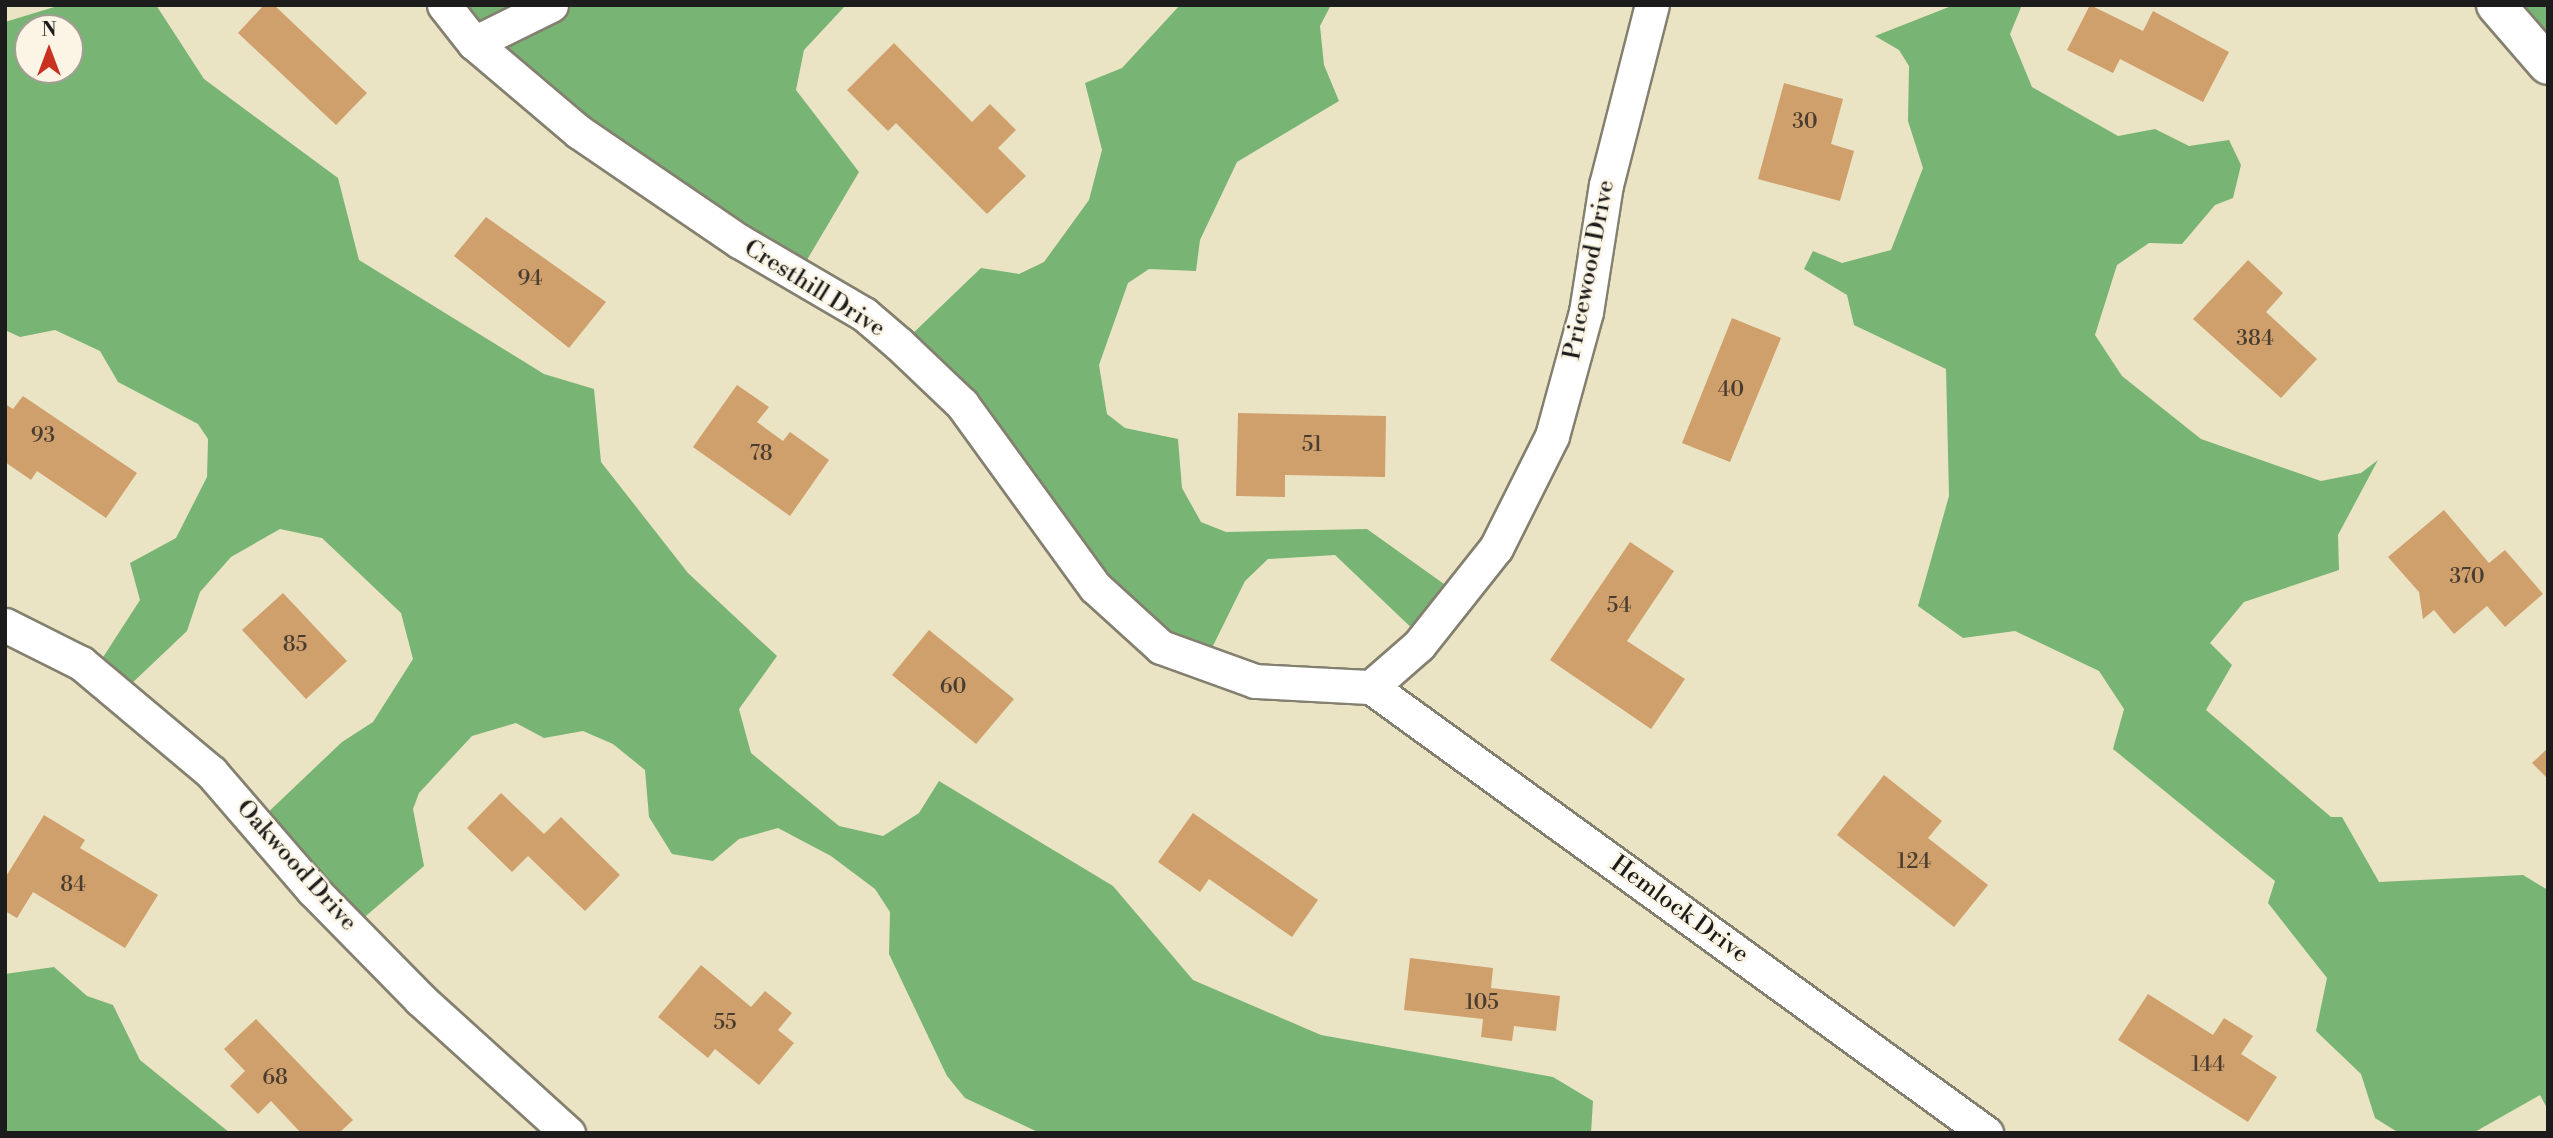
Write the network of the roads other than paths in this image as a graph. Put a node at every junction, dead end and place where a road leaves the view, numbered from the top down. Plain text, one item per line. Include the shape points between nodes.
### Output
1 (444, 5) edge
2 (551, 5) edge
3 (1652, 5) edge
4 (2496, 5) edge
5 (474, 43) junction
6 (2548, 65) edge
7 (5, 625) edge
8 (1371, 687) junction
9 (568, 1133) edge
10 (1986, 1133) edge

1 - 5 street, Cresthill Drive
2 - 5 street
3 - 8 street, Pricewood Drive via 1606,185 1586,312 1552,436 1496,548 1419,645
4 - 6 street
5 - 8 street, Cresthill Drive via 579,132 899,344 962,404 1095,587 1161,647 1255,681
7 - 9 street, Oakwood Drive via 81,663 183,746 420,999
8 - 10 street, Hemlock Drive

